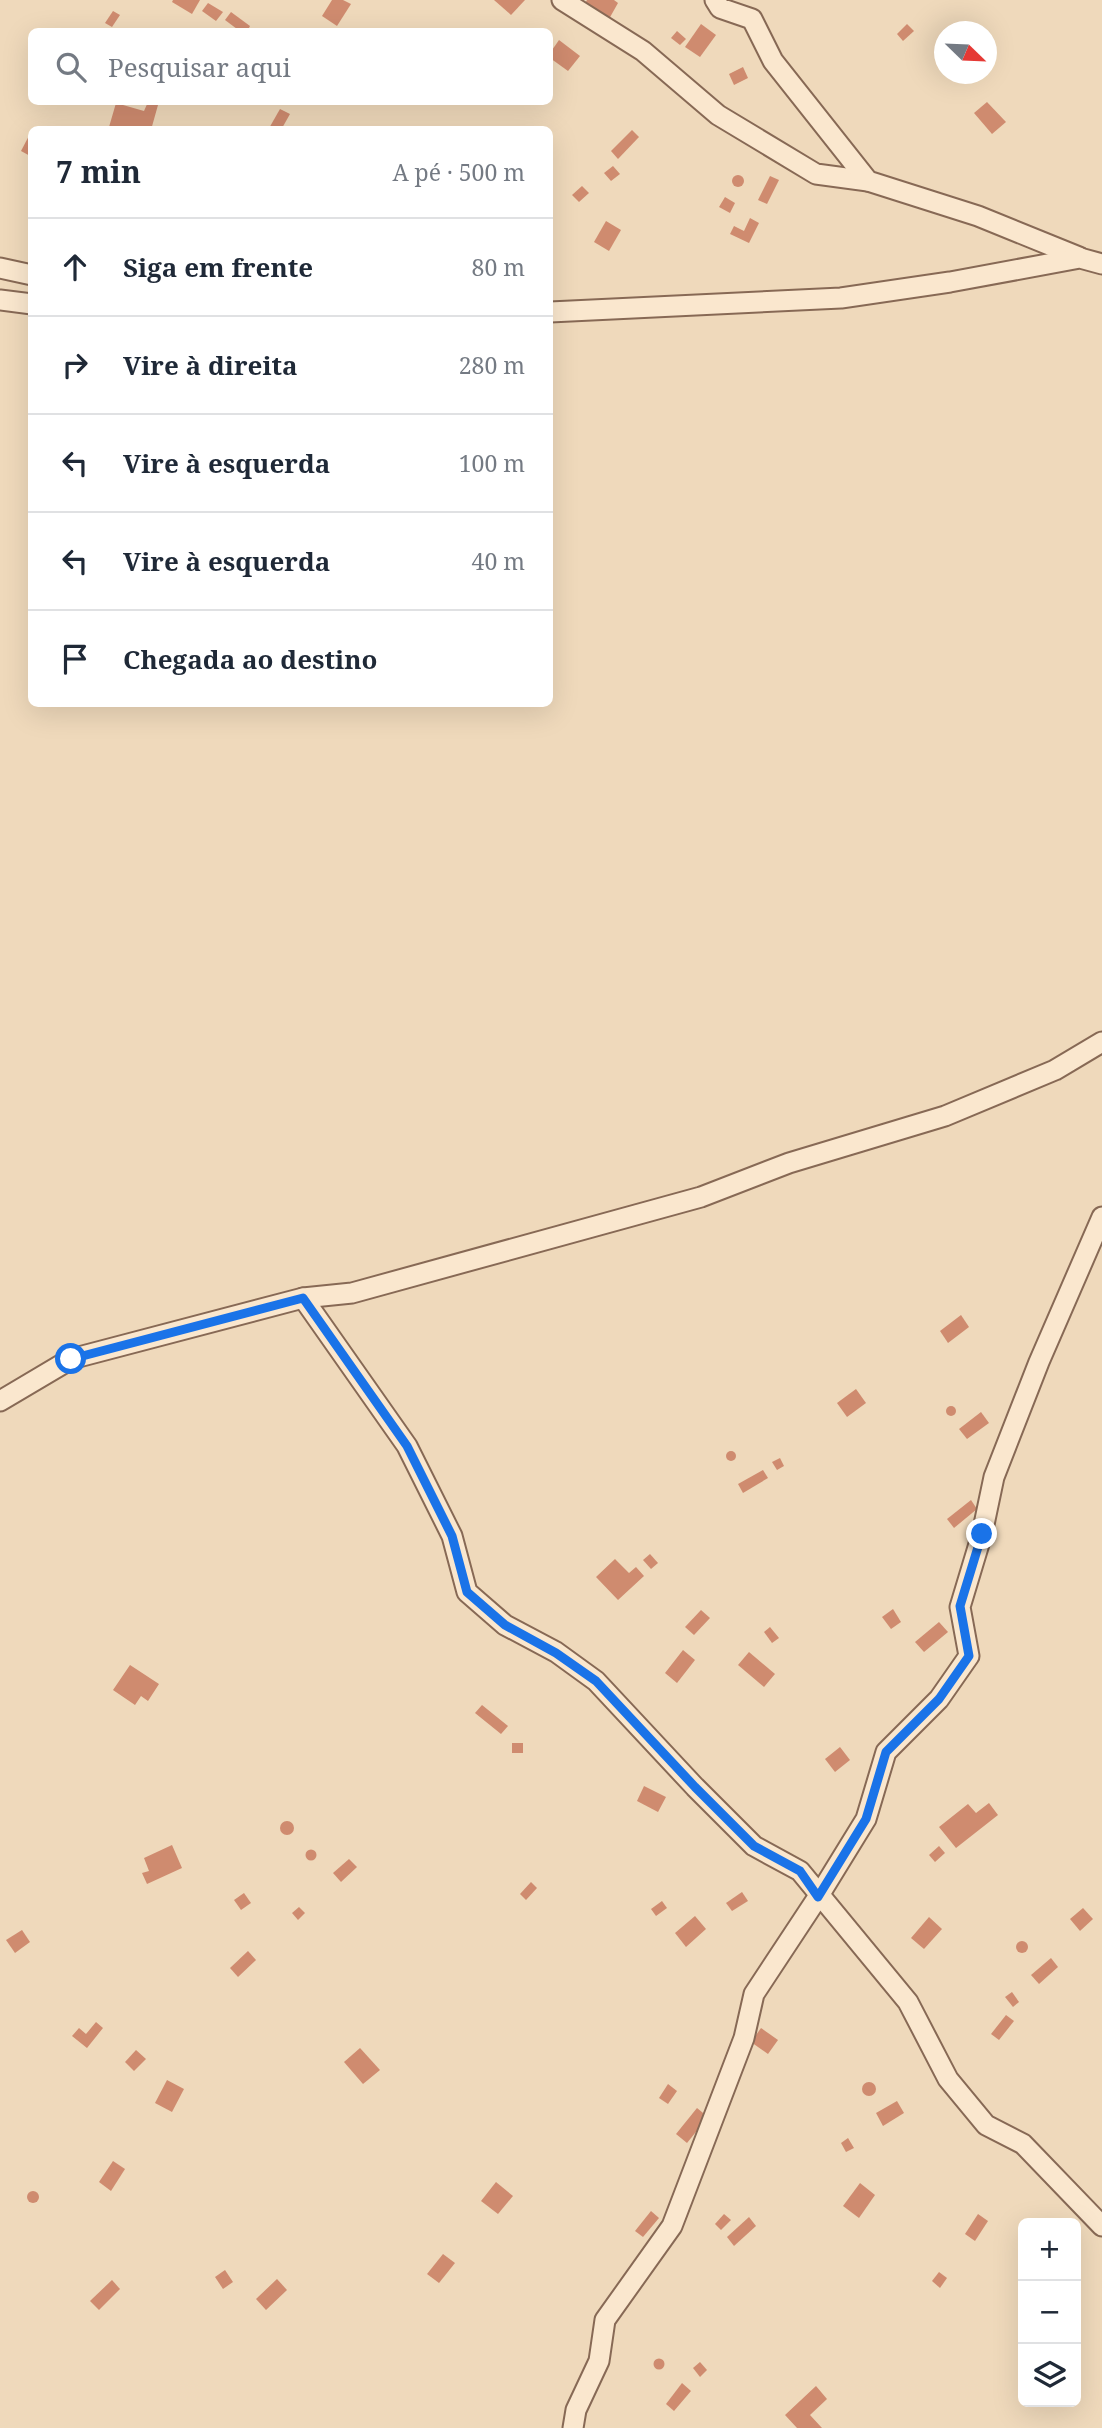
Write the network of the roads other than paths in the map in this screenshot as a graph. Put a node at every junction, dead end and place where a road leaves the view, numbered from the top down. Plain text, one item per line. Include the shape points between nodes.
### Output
1 (562, 0) edge
2 (715, 0) edge
3 (868, 181) junction
4 (1080, 258) junction
5 (1102, 264) edge
6 (0, 268) edge
7 (28, 274) edge
8 (0, 300) edge
9 (28, 304) edge
10 (553, 312) edge
11 (1102, 1042) edge
12 (1102, 1217) edge
13 (303, 1298) junction
14 (0, 1401) edge
15 (818, 1897) junction
16 (1102, 2226) edge
17 (573, 2428) edge

1 - 3 street via 643,51 718,115 816,174
2 - 3 street via 720,8 752,19 773,61
3 - 4 street via 978,216
4 - 5 street
4 - 10 street via 842,298
6 - 7 street
8 - 9 street
11 - 13 street via 1055,1070 945,1116 789,1163 701,1197 352,1293
12 - 15 street via 994,1478 960,1606 969,1656 939,1699 886,1752 866,1819
13 - 14 street via 71,1359
13 - 15 street via 407,1446 452,1536 467,1592 505,1625 596,1681 754,1846 800,1871
15 - 16 street via 908,2002 948,2079 986,2125 1023,2144
15 - 17 street via 754,1994 744,2038 672,2226 605,2320 599,2361 576,2410

